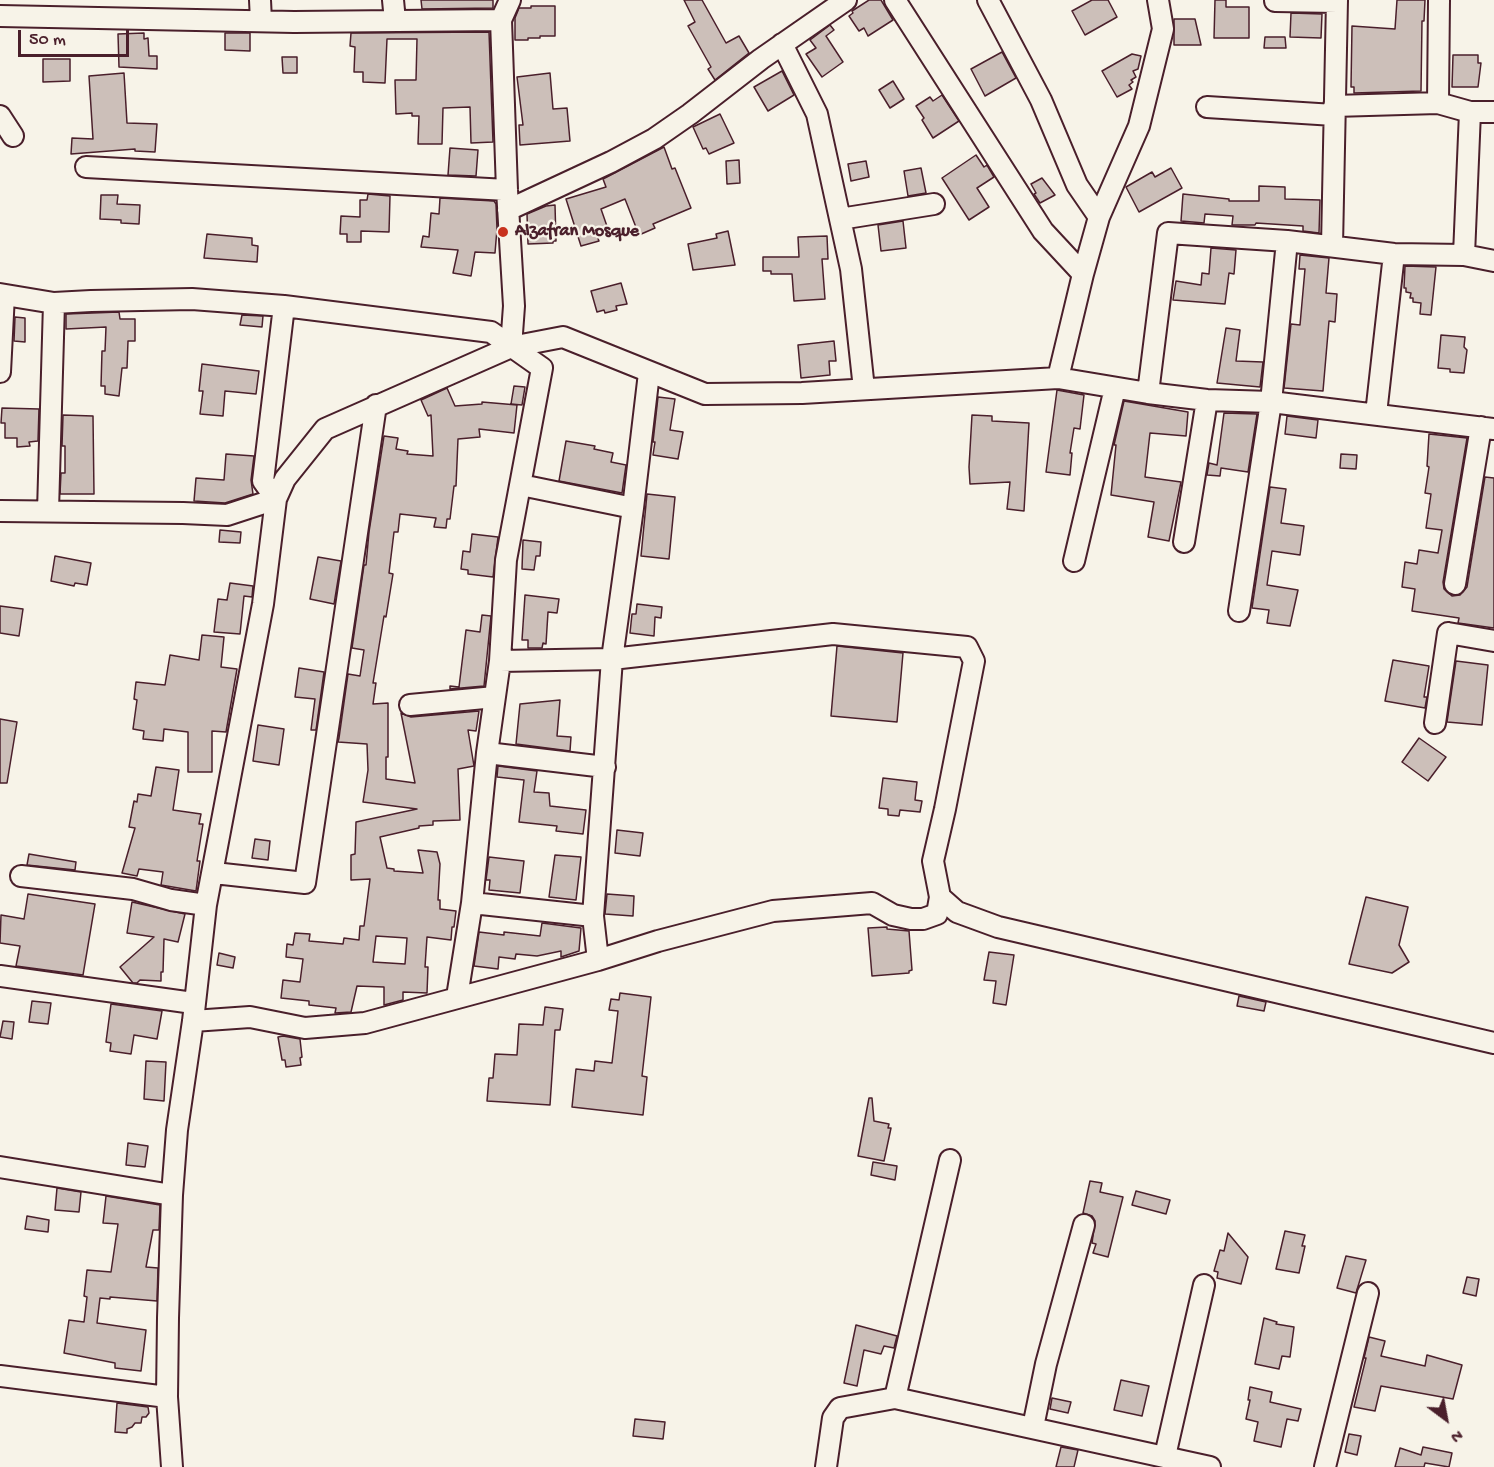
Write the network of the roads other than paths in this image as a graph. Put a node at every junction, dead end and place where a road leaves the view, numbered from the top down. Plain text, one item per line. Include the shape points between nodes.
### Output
1 (260, 0) edge
2 (393, 0) edge
3 (510, 0) edge
4 (846, 0) edge
5 (895, 0) edge
6 (988, 0) edge
7 (1158, 0) edge
8 (1439, 0) edge
9 (1275, 1) edge
10 (1337, 1) edge
11 (0, 16) edge
12 (501, 20) junction
13 (261, 21) junction
14 (395, 21) junction
15 (783, 44) junction
16 (1438, 103) junction
17 (1207, 107) dead end
18 (1334, 111) junction
19 (1470, 112) junction
20 (1494, 112) edge
21 (0, 116) edge
22 (13, 136) dead end
23 (86, 167) dead end
24 (507, 189) junction
25 (934, 204) dead end
26 (508, 210) junction
27 (1099, 217) junction
28 (840, 219) junction
29 (1287, 241) junction
30 (1332, 246) junction
31 (1394, 254) junction
32 (1464, 255) junction
33 (1494, 261) edge
34 (1083, 274) junction
35 (2, 295) edge
36 (54, 303) junction
37 (284, 306) junction
38 (511, 346) junction
39 (0, 372) edge
40 (649, 373) junction
41 (1058, 378) junction
42 (1115, 388) junction
43 (864, 389) junction
44 (1148, 393) junction
45 (1207, 400) junction
46 (1271, 402) junction
47 (376, 405) junction
48 (1376, 414) junction
49 (1487, 428) edge
50 (521, 485) junction
51 (0, 495) edge
52 (276, 499) junction
53 (633, 508) junction
54 (0, 511) edge
55 (48, 511) junction
56 (1184, 542) dead end
57 (1074, 561) dead end
58 (1455, 584) dead end
59 (1239, 611) dead end
60 (1494, 641) edge
61 (612, 659) junction
62 (500, 661) junction
63 (495, 697) junction
64 (411, 705) dead end
65 (1435, 723) dead end
66 (487, 753) junction
67 (605, 767) junction
68 (213, 873) junction
69 (21, 876) dead end
70 (940, 897) junction
71 (472, 903) junction
72 (206, 905) junction
73 (593, 916) junction
74 (598, 960) junction
75 (0, 976) edge
76 (457, 997) junction
77 (193, 1012) junction
78 (1494, 1042) edge
79 (950, 1160) dead end
80 (0, 1167) edge
81 (172, 1195) junction
82 (1084, 1225) dead end
83 (1204, 1285) dead end
84 (1368, 1293) dead end
85 (0, 1376) edge
86 (167, 1397) junction
87 (895, 1398) junction
88 (1033, 1427) junction
89 (1165, 1456) junction
90 (172, 1467) edge
91 (826, 1467) edge
92 (1210, 1467) edge
93 (1325, 1467) edge

1 - 13 street
2 - 14 street
3 - 12 street
4 - 15 street
5 - 34 street via 1043,231
6 - 27 street via 1041,100 1077,185
7 - 27 street via 1163,29 1139,126
8 - 16 street
9 - 10 street
10 - 18 street
11 - 13 street
12 - 14 street
12 - 24 street
13 - 14 street
15 - 26 street via 654,139
15 - 28 street via 817,114
16 - 18 street
16 - 19 street
17 - 18 street
18 - 30 street
19 - 20 street
19 - 32 street
21 - 22 street
23 - 24 street
24 - 26 street
25 - 28 street
26 - 38 street via 514,306
27 - 34 street
28 - 43 street via 851,270
29 - 30 street
29 - 44 street via 1168,233
29 - 46 street
30 - 31 street
31 - 32 street
31 - 48 street
32 - 33 street
34 - 41 street
35 - 36 street
35 - 39 street
36 - 37 street via 192,299
36 - 55 street
37 - 38 street via 491,332
37 - 52 street via 263,481
38 - 40 street via 563,337
38 - 47 street
38 - 50 street via 542,368
40 - 43 street via 705,394
40 - 53 street
41 - 42 street
41 - 43 street
42 - 44 street
42 - 57 street
44 - 45 street
45 - 46 street
45 - 56 street
46 - 48 street
46 - 59 street
47 - 52 street via 325,429 285,479
47 - 68 street via 305,883
48 - 49 street
49 - 58 street
50 - 53 street
50 - 62 street via 506,560
51 - 54 street
52 - 55 street via 226,515
52 - 68 street via 263,604
53 - 61 street
54 - 55 street
60 - 65 street via 1448,633
61 - 62 street
61 - 67 street
61 - 70 street via 833,634 967,647 974,661 933,861
62 - 63 street
63 - 64 street
63 - 66 street
66 - 67 street
66 - 71 street
67 - 73 street
68 - 72 street
69 - 72 street via 133,889
70 - 74 street via 937,914 923,919 893,915 872,903 773,911
70 - 78 street via 957,912 998,927
71 - 73 street
71 - 76 street
72 - 77 street
73 - 74 street
74 - 76 street
75 - 77 street
76 - 77 street via 365,1023 305,1028 250,1017
77 - 81 street
79 - 87 street
80 - 81 street
81 - 86 street
82 - 88 street
83 - 89 street
84 - 93 street
85 - 86 street
86 - 90 street
87 - 88 street
87 - 91 street via 840,1408 833,1418
88 - 89 street
89 - 92 street

